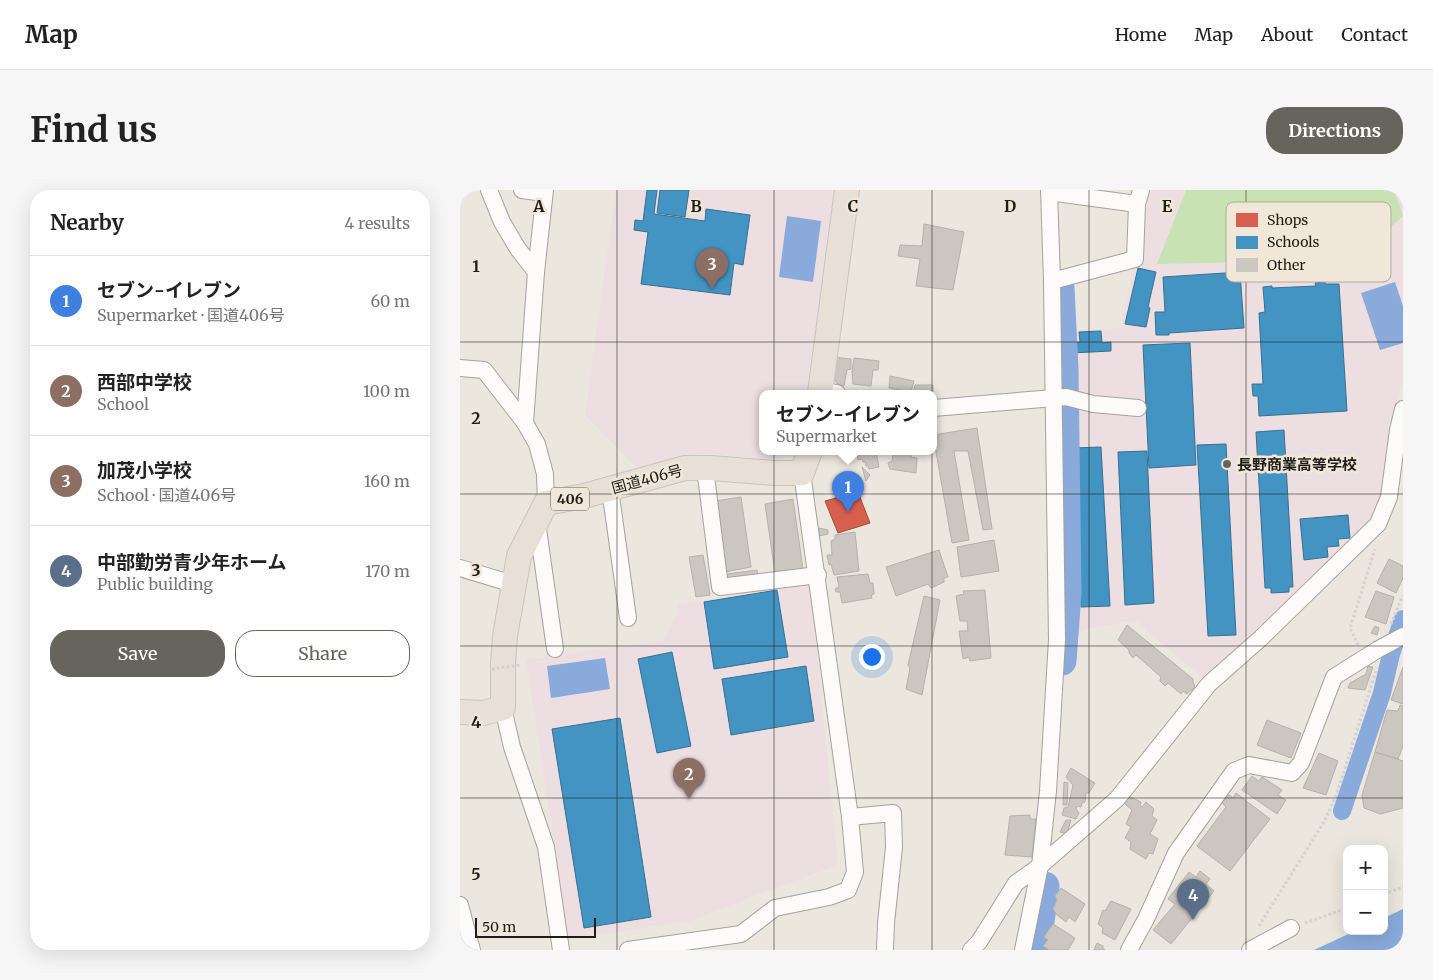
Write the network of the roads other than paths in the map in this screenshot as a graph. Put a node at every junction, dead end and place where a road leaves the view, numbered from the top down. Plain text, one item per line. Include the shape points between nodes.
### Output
1 (489, 190) edge
2 (522, 190) edge
3 (847, 190) edge
4 (544, 191) edge
5 (1049, 191) edge
6 (1139, 197) edge
7 (536, 272) junction
8 (1052, 282) junction
9 (460, 368) edge
10 (826, 390) edge
11 (1060, 397) junction
12 (937, 408) edge
13 (1138, 408) dead end
14 (1403, 409) edge
15 (524, 423) junction
16 (809, 455) edge
17 (705, 468) junction
18 (802, 473) junction
19 (1403, 483) edge
20 (610, 489) junction
21 (1389, 497) junction
22 (541, 512) junction
23 (460, 568) edge
24 (818, 575) junction
25 (513, 584) junction
26 (628, 618) dead end
27 (1396, 633) edge
28 (555, 649) dead end
29 (503, 708) junction
30 (460, 712) edge
31 (850, 816) junction
32 (1040, 866) junction
33 (460, 905) edge
34 (1291, 928) road end
35 (472, 950) edge
36 (560, 950) edge
37 (628, 950) edge
38 (885, 950) edge
39 (971, 950) edge
40 (1024, 950) edge
41 (1129, 950) edge
42 (1250, 950) edge

1 - 7 street via 502,222
2 - 4 street
3 - 10 highway
4 - 7 street
5 - 6 street
5 - 8 street
6 - 8 street via 1135,260
7 - 15 street
8 - 11 street
9 - 15 street via 484,370
11 - 12 street
11 - 13 street
11 - 32 street via 1057,640
14 - 21 street
15 - 22 street via 538,444 545,474
16 - 18 highway
17 - 18 highway, 国道406号 / 406
17 - 20 highway, 国道406号 / 406 via 685,468
17 - 24 street via 720,587
18 - 24 street
19 - 21 street
20 - 22 highway, 国道406号 / 406
20 - 26 street
21 - 32 street via 1378,524 1209,684 1117,799
22 - 25 highway, 406 via 519,556
22 - 28 street
23 - 25 street
24 - 31 street
25 - 29 highway, 406 via 505,636
27 - 41 street, bridge via 1374,656 1334,677 1301,763 1292,773 1249,765 1234,771 1176,853
29 - 30 highway via 483,713
29 - 36 street via 512,747 546,846
31 - 37 street via 855,872 848,890 776,908 740,934
31 - 38 street via 894,814
32 - 39 street via 1016,883
32 - 40 street
33 - 35 street
34 - 42 street

